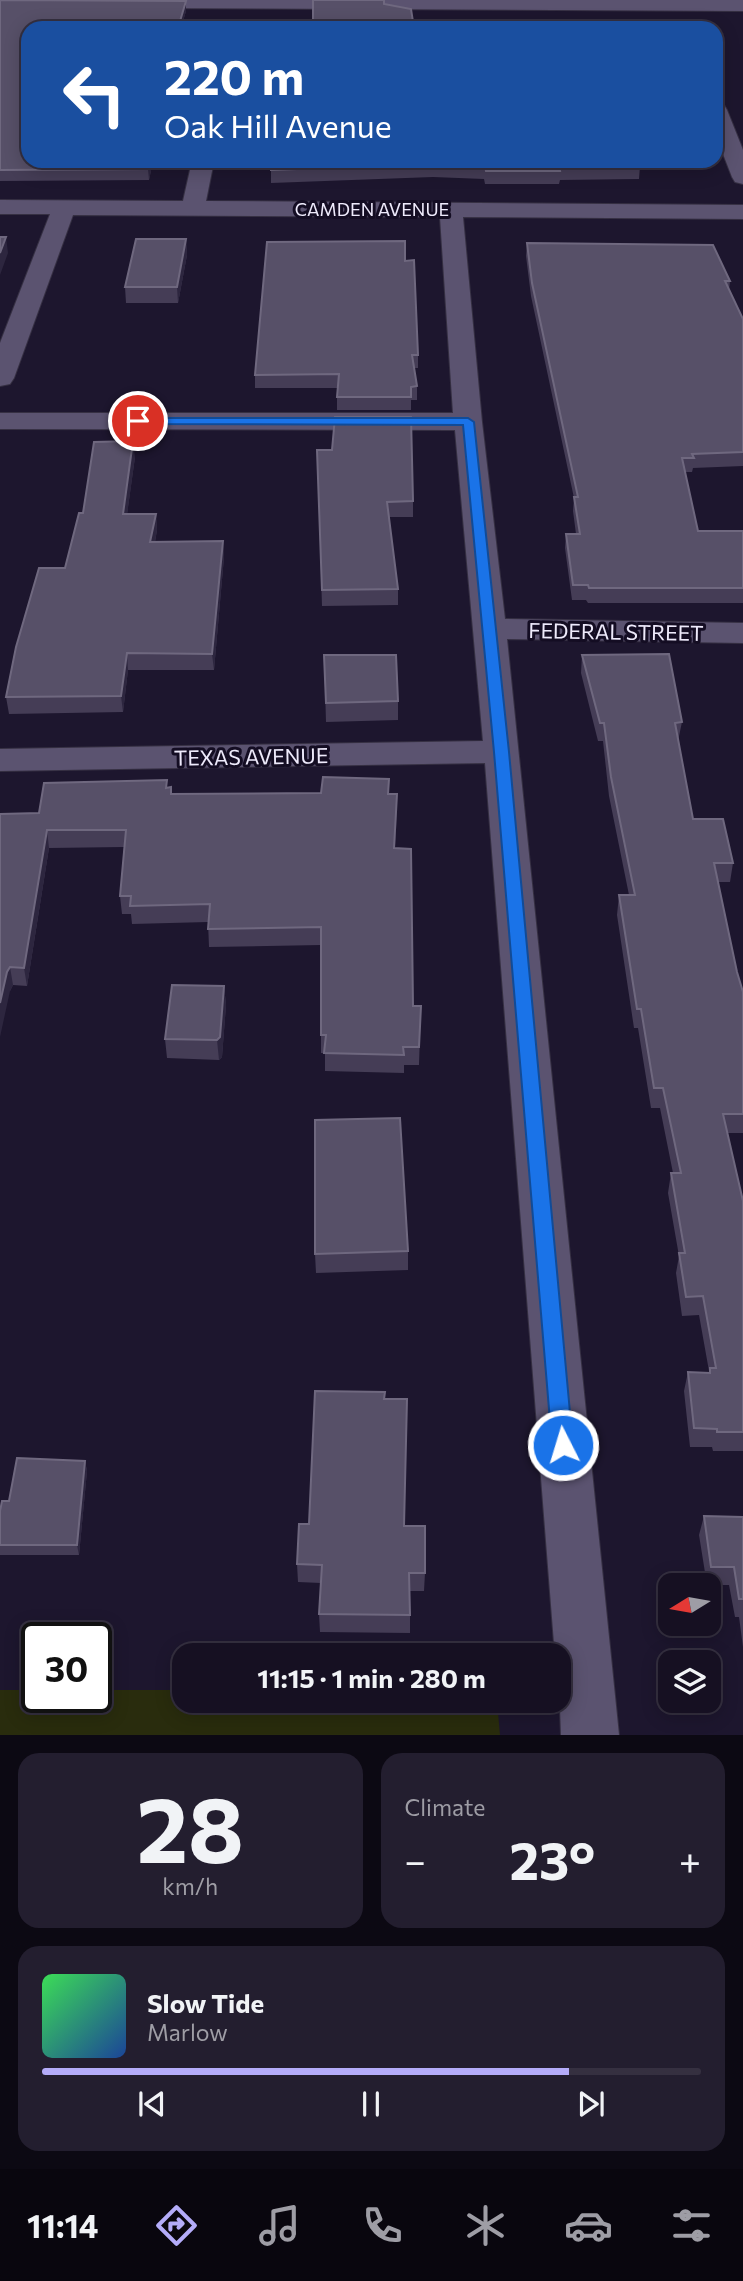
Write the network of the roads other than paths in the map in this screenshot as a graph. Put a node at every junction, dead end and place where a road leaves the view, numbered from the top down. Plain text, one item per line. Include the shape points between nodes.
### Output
1 (120, 2) edge
2 (743, 5) edge
3 (237, 6) edge
4 (679, 8) edge
5 (723, 127) edge
6 (202, 168) edge
7 (743, 177) edge
8 (0, 207) edge
9 (64, 208) junction
10 (193, 208) junction
11 (451, 209) junction
12 (743, 212) edge
13 (0, 377) edge
14 (0, 421) edge
15 (468, 422) junction
16 (490, 629) junction
17 (743, 633) edge
18 (502, 752) junction
19 (0, 760) edge
20 (590, 1735) edge

1 - 3 street
2 - 4 street
3 - 4 street
5 - 7 street
6 - 10 street
8 - 9 street, CAMDEN AVENUE
9 - 10 street, CAMDEN AVENUE
9 - 13 street
10 - 11 street, CAMDEN AVENUE
11 - 12 street, CAMDEN AVENUE
11 - 15 street
14 - 15 street
15 - 16 street
16 - 17 street, FEDERAL STREET
16 - 18 street
18 - 19 street, TEXAS AVENUE
18 - 20 street

